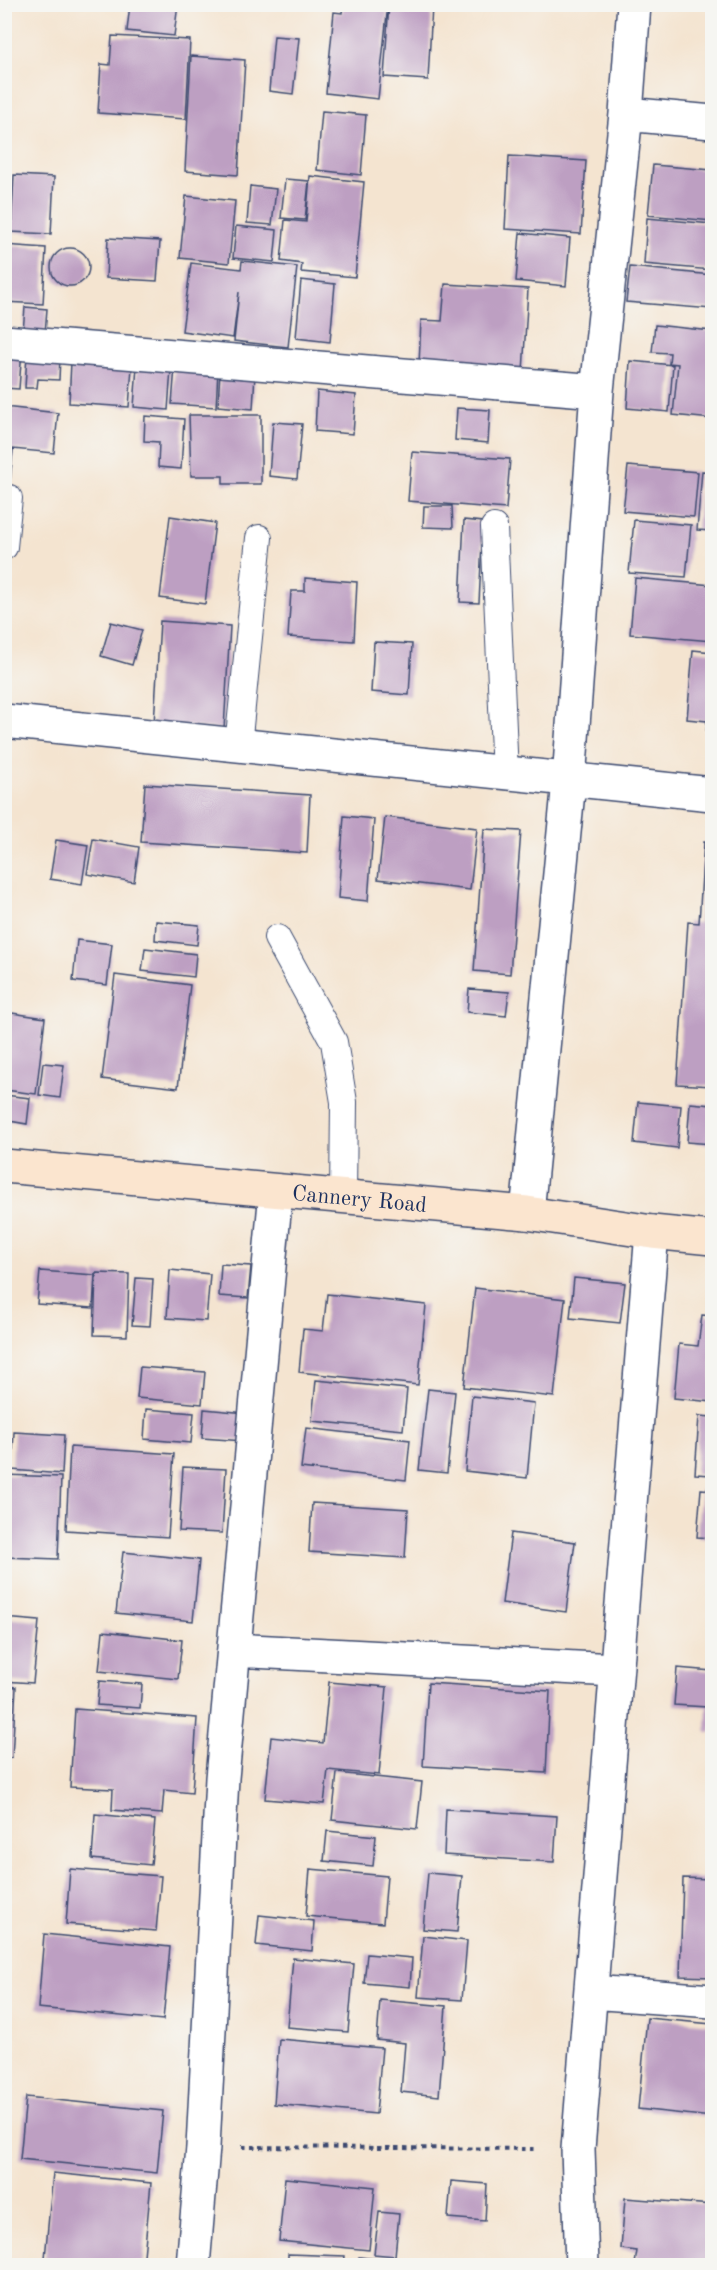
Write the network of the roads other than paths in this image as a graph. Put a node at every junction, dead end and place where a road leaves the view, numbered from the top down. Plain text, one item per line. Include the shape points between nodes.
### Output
1 (634, 4) edge
2 (626, 114) junction
3 (712, 122) edge
4 (4, 342) edge
5 (597, 391) junction
6 (9, 498) dead end
7 (494, 527) dead end
8 (259, 538) dead end
9 (4, 547) edge
10 (4, 721) edge
11 (238, 746) junction
12 (505, 774) junction
13 (569, 781) junction
14 (712, 794) edge
15 (277, 938) dead end
16 (4, 1166) edge
17 (276, 1191) junction
18 (343, 1197) junction
19 (527, 1213) junction
20 (652, 1232) junction
21 (712, 1238) edge
22 (234, 1650) junction
23 (615, 1670) junction
24 (591, 1992) junction
25 (712, 2001) edge
26 (193, 2265) edge
27 (582, 2265) edge

1 - 2 street
2 - 3 street
2 - 5 street
4 - 5 street
5 - 13 street
6 - 9 lane
7 - 12 lane
8 - 11 lane
10 - 11 street
11 - 12 street
12 - 13 street
13 - 14 street
13 - 19 street
15 - 18 lane via 334,1042 345,1102
16 - 17 main road, Cannery Road
17 - 18 main road, Cannery Road
17 - 22 street
18 - 19 main road, Cannery Road
19 - 20 main road, Cannery Road
20 - 21 main road, Cannery Road
20 - 23 street
22 - 23 street
22 - 26 street via 222,1778
23 - 24 street
24 - 25 street
24 - 27 street via 578,2150

